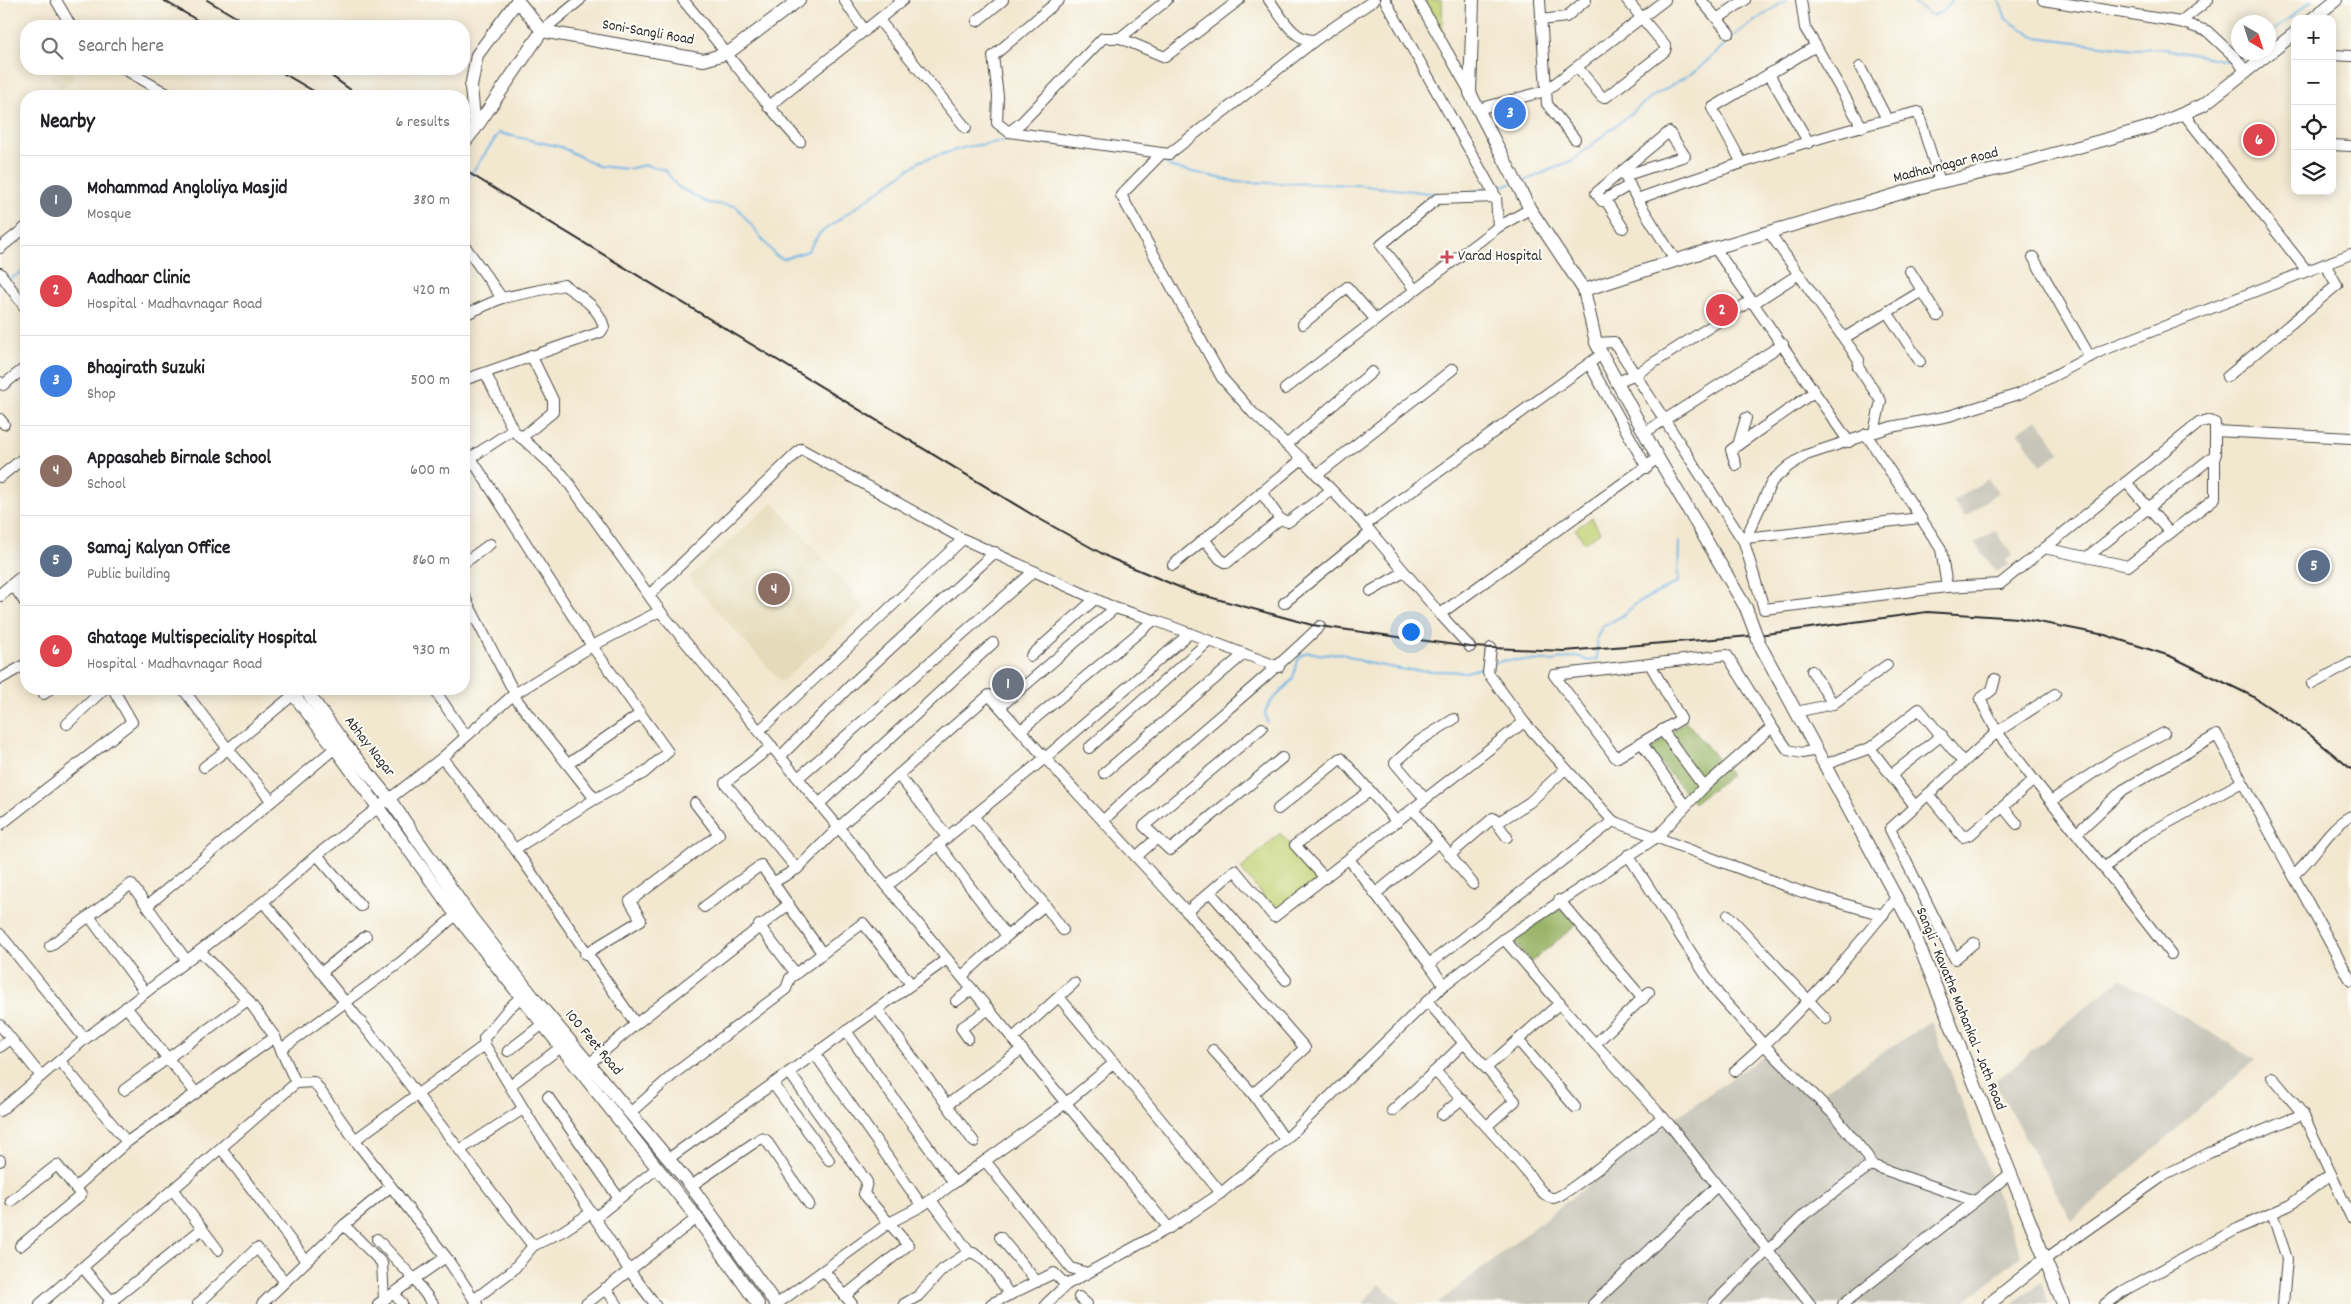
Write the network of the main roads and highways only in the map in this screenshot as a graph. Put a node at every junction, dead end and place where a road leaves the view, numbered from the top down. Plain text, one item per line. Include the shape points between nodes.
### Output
1 (517, 0) edge
2 (799, 0) edge
3 (1473, 0) edge
4 (2336, 0) edge
5 (2317, 15) edge
6 (542, 31) junction
7 (2291, 36) edge
8 (475, 130) junction
9 (470, 136) edge
10 (1584, 290) junction
11 (20, 579) edge
12 (0, 595) edge
13 (293, 695) edge
14 (310, 695) edge
15 (390, 800) joint
16 (2044, 1260) junction
17 (758, 1304) edge
18 (776, 1304) edge
19 (1989, 1304) edge
20 (2063, 1304) edge

1 - 6 main road
1 - 8 main road via 477,55 471,86
2 - 6 main road, Soni-Sangli Road via 728,53 704,60
3 - 10 main road via 1470,92 1530,209
4 - 5 main road
6 - 8 main road
7 - 10 main road, Madhavnagar Road via 2203,105 2120,137 1940,182
8 - 9 main road
10 - 16 main road, Sangli - Kavathe Mahankal - Jath Road, bridge via 1596,343 1658,458 1746,608 1760,645 1910,924
11 - 12 main road
13 - 17 main road via 456,914 697,1218
14 - 15 main road, Abhay Nagar
15 - 18 main road, 100 Feet Road via 472,917 588,1064 691,1186
16 - 19 main road
16 - 20 main road, Sangli - Kavathe Mahankal - Jath Road

